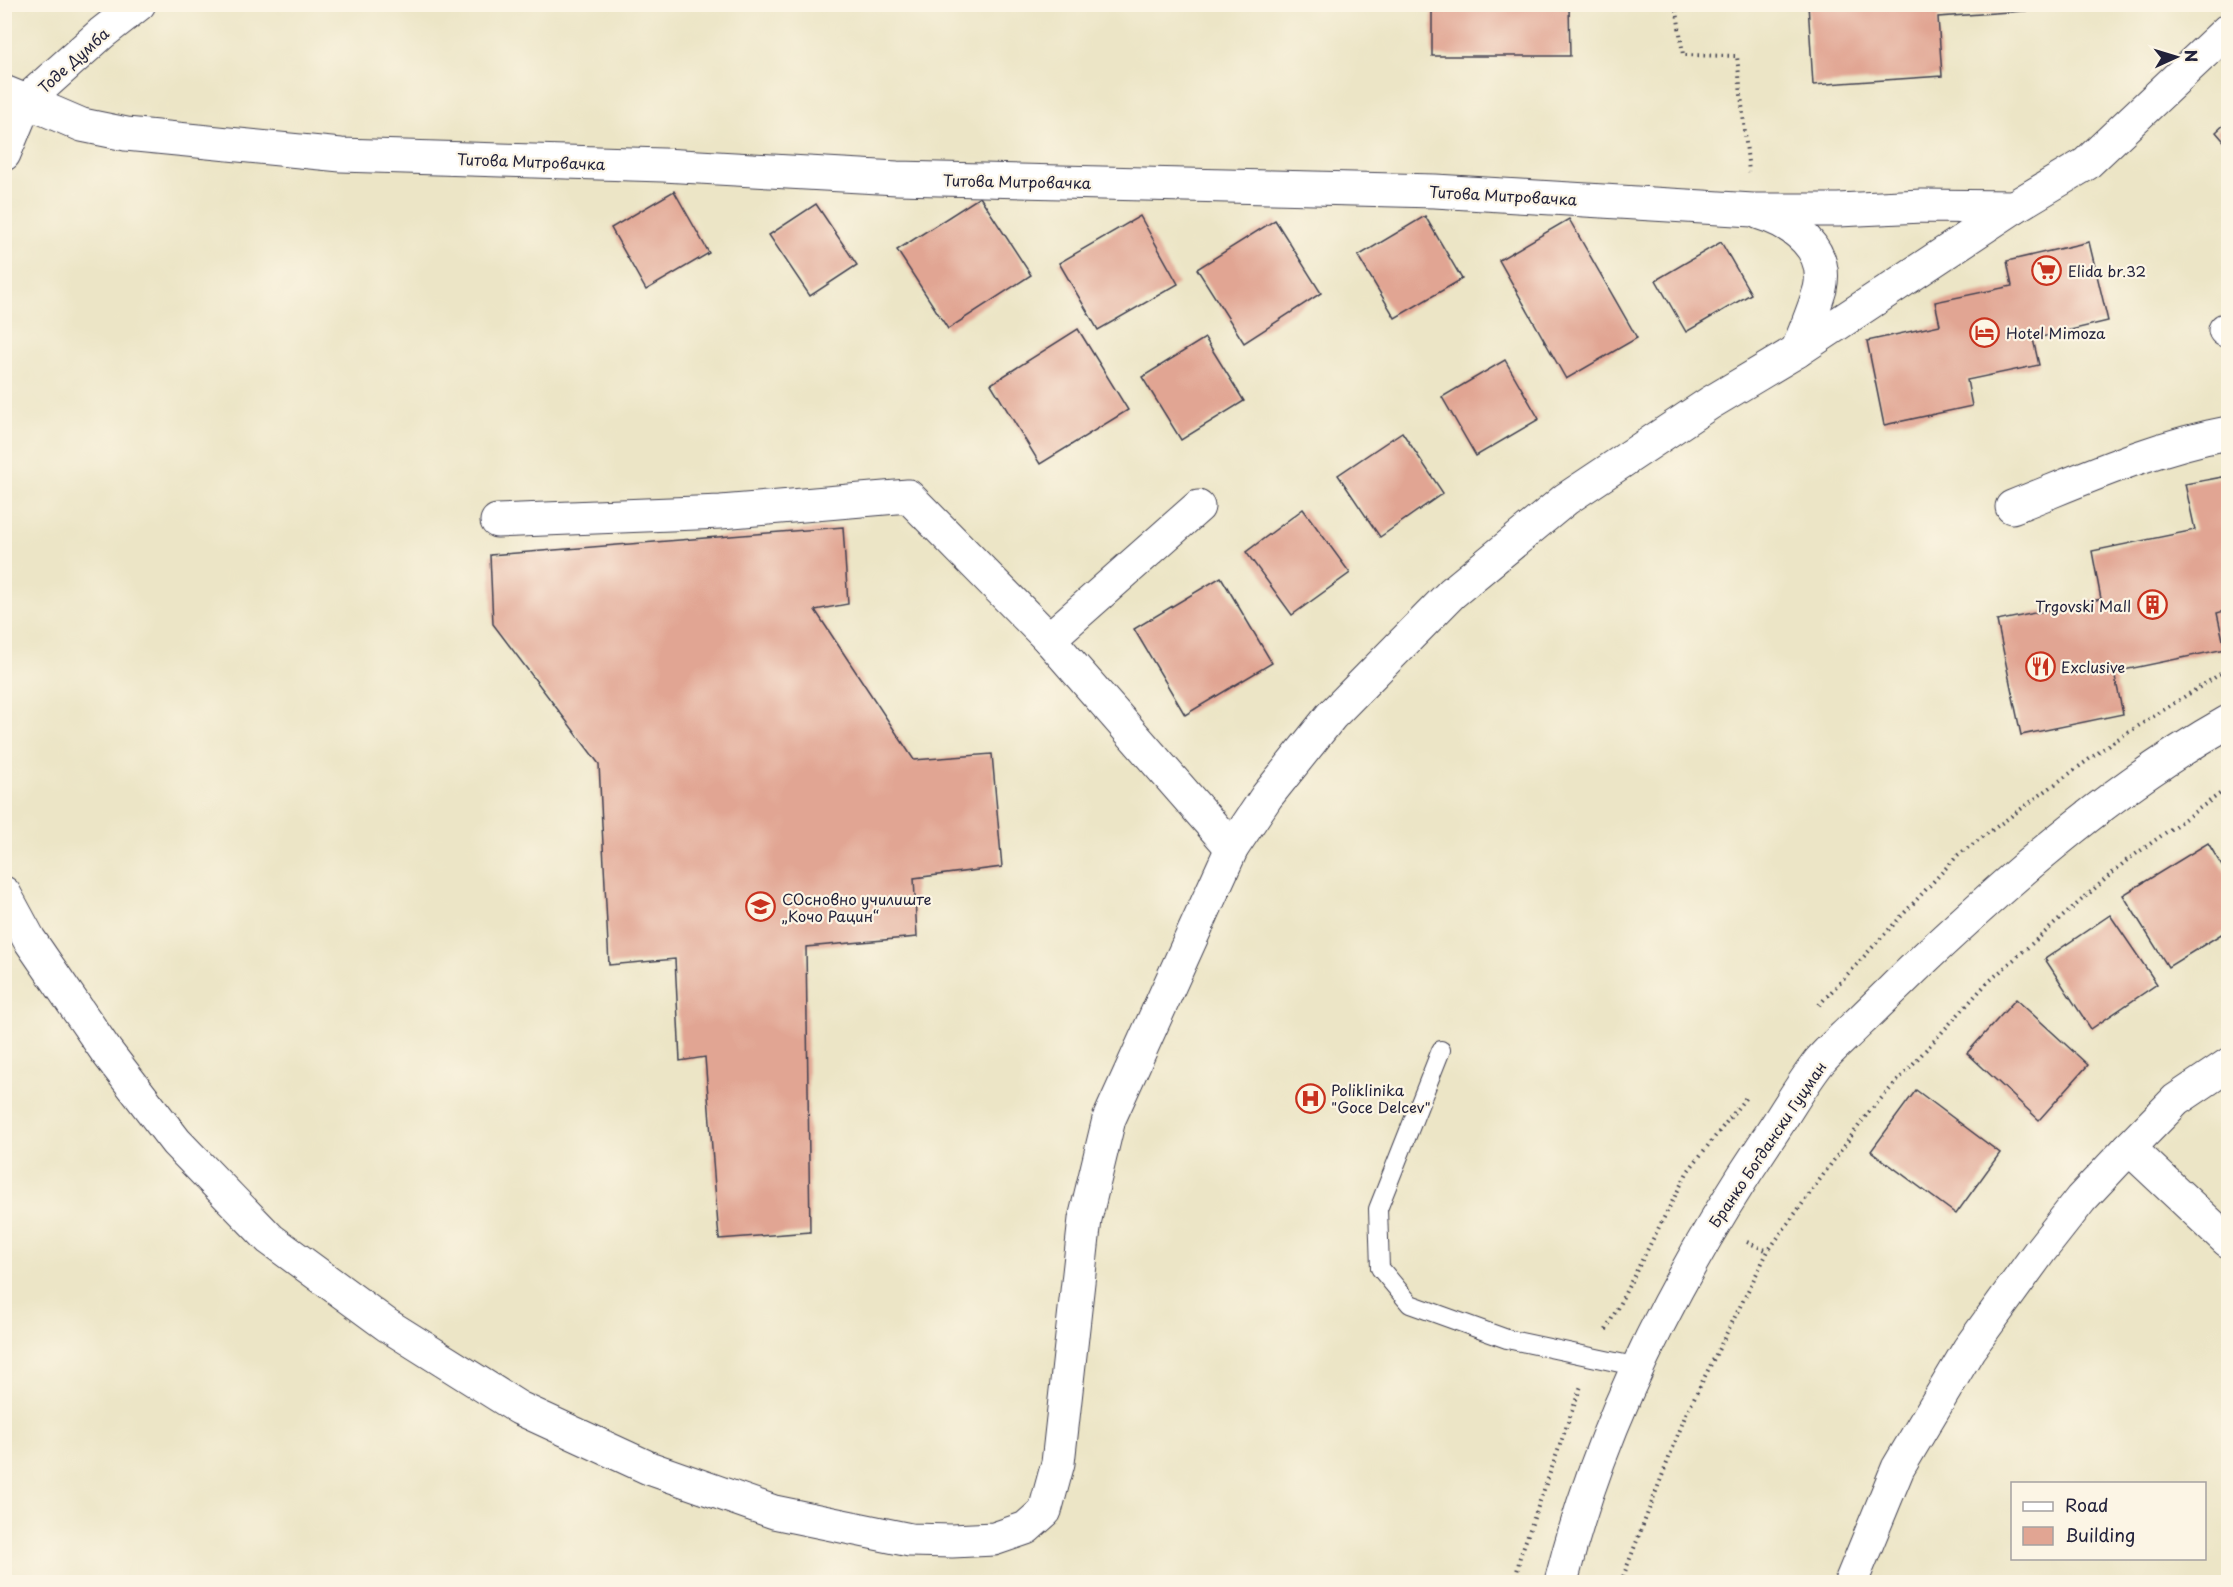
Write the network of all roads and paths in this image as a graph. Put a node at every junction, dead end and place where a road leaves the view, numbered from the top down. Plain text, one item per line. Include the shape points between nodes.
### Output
1 (139, 4) edge
2 (1676, 4) edge
3 (2229, 30) edge
4 (16, 97) edge
5 (4, 154) edge
6 (2014, 207) junction
7 (1753, 210) junction
8 (1797, 351) junction
9 (2229, 433) edge
10 (1198, 507) dead end
11 (2012, 507) dead end
12 (497, 521) dead end
13 (1049, 639) junction
14 (2229, 722) edge
15 (2229, 788) edge
16 (1232, 848) junction
17 (4, 893) edge
18 (1441, 1050) dead end
19 (2229, 1065) edge
20 (2129, 1148) junction
21 (2229, 1241) edge
22 (1639, 1367) junction
23 (1561, 1582) edge
24 (1621, 1582) edge
25 (1851, 1582) edge

1 - 4 street, Тоде Думба
2 - 7 path via 1683,55 1737,56
3 - 6 street via 2086,165
4 - 5 street
4 - 7 street, Титова Митровачка via 82,125 126,134 341,154 897,178 1435,191
6 - 7 street, Титова Митровачка
6 - 8 street
7 - 8 street via 1796,229 1806,238 1820,268 1820,287
8 - 16 street via 1566,499 1452,593 1331,716 1267,796
9 - 11 street via 2139,457
10 - 13 street
12 - 13 street via 721,512 908,496
13 - 16 street
14 - 22 street, Бранко Богдански Гуцман via 2183,747 2065,835 1986,901 1820,1062 1712,1227
15 - 24 path via 2126,861 1986,984 1868,1113 1768,1251 1686,1414
16 - 17 street via 1109,1119 1085,1219 1058,1463 1046,1511 1026,1528 994,1539 952,1541 910,1540 774,1512 649,1468 519,1408 387,1325 270,1239 176,1142 106,1051 29,939
18 - 22 lane via 1378,1209 1380,1268 1410,1304 1507,1339
19 - 20 street via 2176,1100
20 - 21 street
20 - 25 street via 2081,1199 1969,1349 1898,1468
22 - 23 street, Бранко Богдански Гуцман via 1613,1421

